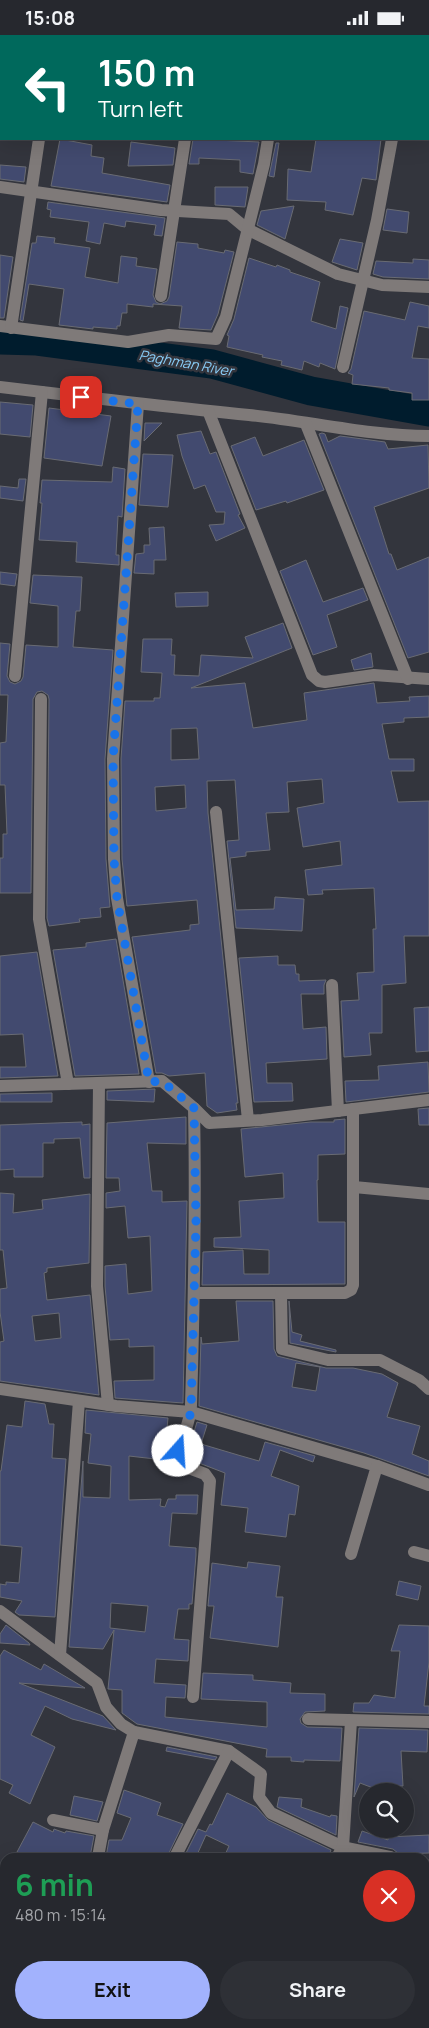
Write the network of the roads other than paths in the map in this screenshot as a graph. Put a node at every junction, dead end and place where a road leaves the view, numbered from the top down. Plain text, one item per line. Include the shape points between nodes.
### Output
1 (39, 140) edge
2 (185, 140) edge
3 (268, 140) edge
4 (392, 140) edge
5 (0, 187) edge
6 (30, 191) junction
7 (174, 211) junction
8 (247, 229) junction
9 (363, 281) junction
10 (429, 287) edge
11 (161, 296) dead end
12 (5, 327) edge
13 (343, 367) dead end
14 (0, 387) edge
15 (42, 392) junction
16 (138, 404) junction
17 (209, 413) junction
18 (306, 424) junction
19 (429, 436) edge
20 (15, 676) dead end
21 (408, 679) junction
22 (429, 679) edge
23 (41, 699) dead end
24 (216, 812) dead end
25 (332, 985) dead end
26 (149, 1082) junction
27 (98, 1083) junction
28 (68, 1084) junction
29 (0, 1086) edge
30 (429, 1100) edge
31 (194, 1108) junction
32 (353, 1109) junction
33 (338, 1111) junction
34 (248, 1120) junction
35 (354, 1187) junction
36 (429, 1194) edge
37 (194, 1293) junction
38 (280, 1293) junction
39 (0, 1389) edge
40 (429, 1389) edge
41 (79, 1401) junction
42 (108, 1405) junction
43 (191, 1412) junction
44 (377, 1466) junction
45 (429, 1485) edge
46 (414, 1553) dead end
47 (351, 1554) dead end
48 (429, 1556) edge
49 (0, 1611) edge
50 (60, 1655) junction
51 (193, 1697) dead end
52 (308, 1719) dead end
53 (351, 1721) junction
54 (429, 1722) edge
55 (134, 1732) junction
56 (229, 1751) junction
57 (53, 1820) dead end
58 (103, 1830) junction
59 (340, 1852) edge
60 (99, 1853) edge
61 (177, 1853) edge

1 - 6 street
2 - 7 street
3 - 8 street
4 - 9 street
5 - 6 street
6 - 7 street
6 - 12 street
7 - 8 street via 229,214
7 - 11 street
8 - 9 street via 338,274
8 - 12 street via 226,317 216,339 170,335 128,342
9 - 10 street
9 - 13 street
14 - 15 street
15 - 16 street
15 - 20 street
16 - 17 street
16 - 26 street via 113,759 114,859 117,898
17 - 18 street via 250,415
17 - 21 street via 312,675 325,682 374,675
18 - 19 street via 400,436
18 - 21 street
21 - 22 street
23 - 28 street via 39,919
24 - 34 street
25 - 33 street
26 - 27 street
26 - 31 street via 162,1081
27 - 28 street
27 - 42 street via 97,1286
28 - 29 street
30 - 32 street
31 - 34 street via 209,1123
31 - 37 street
32 - 33 street
32 - 35 street
33 - 34 street
35 - 36 street
35 - 38 street via 352,1290 345,1293
37 - 38 street
37 - 43 street
38 - 40 street via 282,1349 328,1361 380,1360 419,1380
39 - 41 street
41 - 42 street
41 - 50 street
42 - 43 street
43 - 44 street
43 - 51 street via 178,1451 178,1464 205,1474 210,1481
44 - 45 street
44 - 47 street
46 - 48 street
49 - 50 street
50 - 55 street via 97,1683 106,1707 121,1724
52 - 53 street
53 - 54 street
53 - 59 street
55 - 56 street
55 - 58 street
56 - 59 street via 261,1775 259,1797 271,1813
56 - 61 street
57 - 58 street
58 - 60 street

